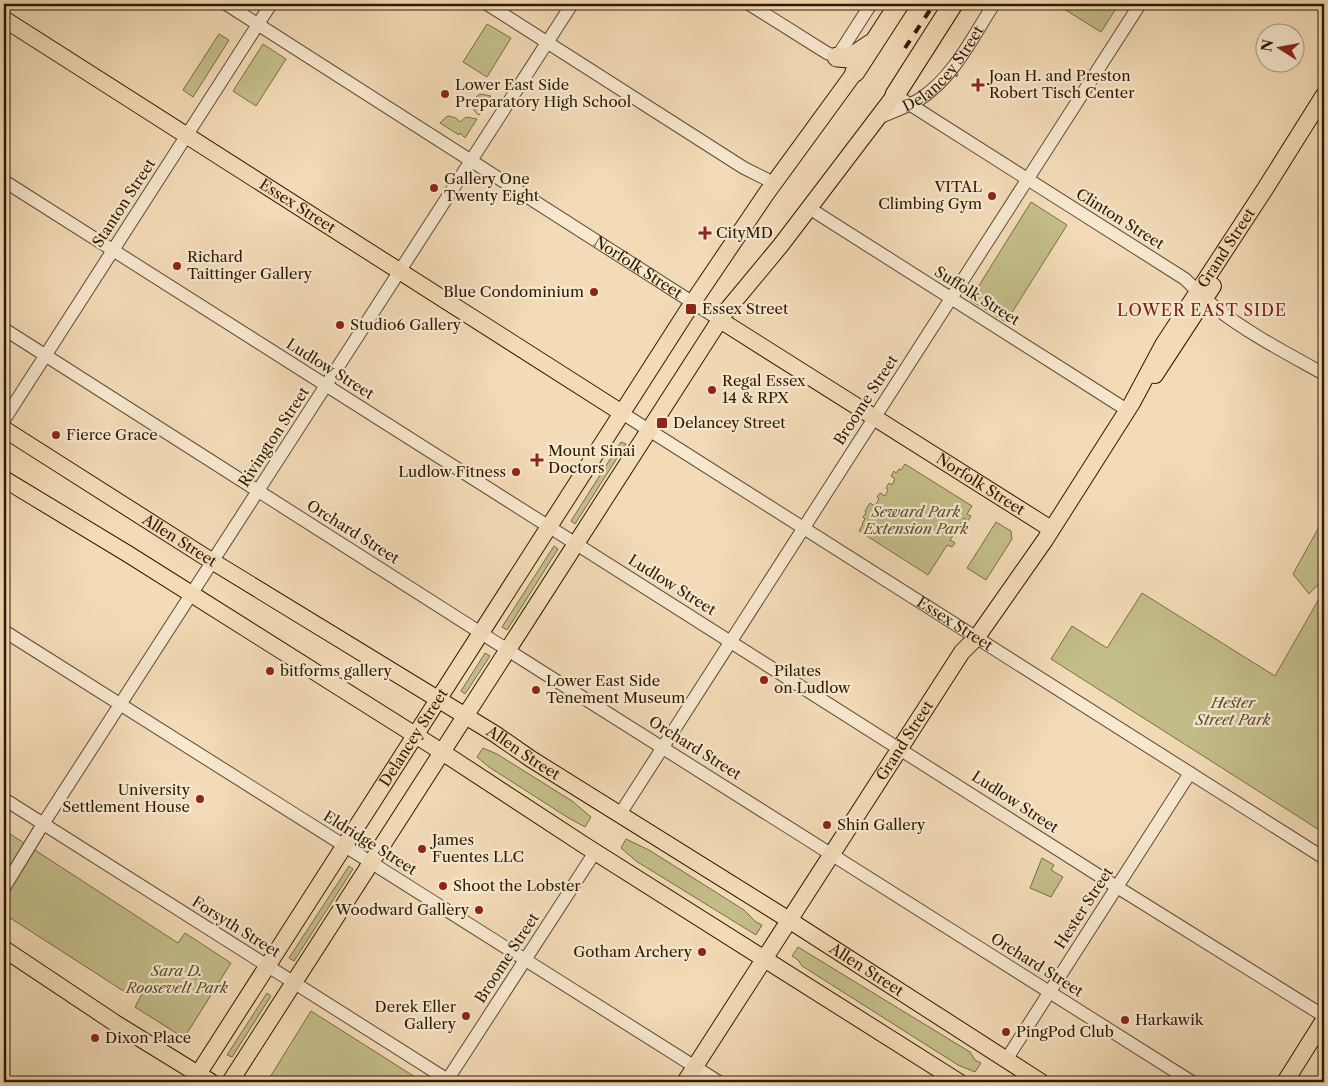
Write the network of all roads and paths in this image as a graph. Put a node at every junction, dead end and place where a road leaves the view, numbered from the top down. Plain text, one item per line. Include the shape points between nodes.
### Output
1 (226, 4) edge
2 (271, 4) edge
3 (487, 4) edge
4 (572, 4) edge
5 (749, 4) edge
6 (871, 4) edge
7 (899, 4) edge
8 (953, 4) edge
9 (994, 4) edge
10 (1140, 4) edge
11 (4, 19) edge
12 (258, 24) junction
13 (876, 40) junction
14 (547, 42) junction
15 (837, 57) junction
16 (856, 72) joint
17 (1324, 95) edge
18 (902, 100) junction
19 (1324, 114) edge
20 (186, 135) junction
21 (472, 160) junction
22 (1027, 180) junction
23 (4, 181) edge
24 (774, 183) junction
25 (809, 208) junction
26 (113, 250) junction
27 (400, 271) junction
28 (1201, 295) junction
29 (951, 299) junction
30 (693, 302) junction
31 (720, 320) junction
32 (4, 330) edge
33 (45, 356) junction
34 (1324, 374) edge
35 (326, 386) junction
36 (1130, 407) junction
37 (622, 413) junction
38 (875, 417) junction
39 (4, 420) edge
40 (4, 429) edge
41 (650, 430) junction
42 (4, 479) edge
43 (259, 491) junction
44 (549, 527) junction
45 (804, 528) junction
46 (1051, 529) junction
47 (576, 544) junction
48 (214, 562) junction
49 (192, 595) junction
50 (4, 631) edge
51 (481, 633) junction
52 (977, 637) junction
53 (731, 641) junction
54 (508, 650) junction
55 (438, 700) junction
56 (121, 705) junction
57 (465, 716) junction
58 (415, 736) junction
59 (662, 747) junction
60 (900, 748) junction
61 (442, 752) junction
62 (1190, 773) junction
63 (4, 799) edge
64 (620, 814) junction
65 (43, 824) junction
66 (344, 846) junction
67 (595, 852) junction
68 (832, 854) junction
69 (1324, 858) edge
70 (371, 862) junction
71 (1117, 887) junction
72 (4, 888) edge
73 (789, 920) junction
74 (4, 949) edge
75 (764, 959) junction
76 (525, 960) junction
77 (267, 966) junction
78 (294, 982) junction
79 (1049, 993) junction
80 (1324, 1018) edge
81 (1006, 1060) junction
82 (695, 1067) junction
83 (201, 1080) edge
84 (230, 1082) edge
85 (449, 1082) edge
86 (685, 1082) edge
87 (719, 1082) edge
88 (959, 1082) edge
89 (1041, 1082) edge
90 (1192, 1082) edge
91 (1285, 1082) edge

1 - 12 street, Norfolk Street
2 - 12 street, Stanton Street
3 - 14 street
4 - 14 street, Rivington Street
5 - 15 street via 827,54
6 - 15 street
7 - 13 highway
8 - 18 highway
9 - 18 street, Delancey Street via 948,74 933,89
10 - 22 street, Broome Street
11 - 20 main road, Essex Street
12 - 20 street, Stanton Street
12 - 21 street, Norfolk Street
13 - 15 highway via 850,58
13 - 16 highway
14 - 21 street, Rivington Street
14 - 24 street via 744,168
16 - 24 main road, Delancey Street
17 - 28 main road, Grand Street
18 - 22 street, Clinton Street
18 - 25 main road, Delancey Street via 878,118
19 - 28 main road, Grand Street
20 - 26 street, Stanton Street
20 - 27 main road, Essex Street
21 - 27 street, Rivington Street
21 - 30 street, Norfolk Street
22 - 28 street, Clinton Street via 1185,279
22 - 29 street, Broome Street
23 - 26 street, Ludlow Street
24 - 30 main road, Delancey Street
25 - 29 street, Suffolk Street
25 - 31 main road, Delancey Street
26 - 33 street, Stanton Street
26 - 35 street, Ludlow Street
27 - 35 street, Rivington Street
27 - 37 main road, Essex Street
28 - 34 street, Clinton Street via 1218,310
28 - 36 main road, Grand Street via 1158,352
29 - 36 street, Suffolk Street
29 - 38 street, Broome Street
30 - 31 street, Norfolk Street
30 - 37 main road, Delancey Street
31 - 38 main road, Norfolk Street
31 - 41 main road, Delancey Street
32 - 33 street, Orchard Street
33 - 39 street, Stanton Street
33 - 43 street, Orchard Street
35 - 43 street, Rivington Street
35 - 44 street, Ludlow Street
36 - 46 main road, Grand Street
37 - 41 street, Essex Street
37 - 44 main road, Delancey Street
38 - 45 street, Broome Street
38 - 46 main road, Norfolk Street
40 - 48 main road, Allen Street
41 - 45 street, Essex Street
41 - 47 main road, Delancey Street
42 - 49 main road
43 - 48 street, Rivington Street
43 - 51 street, Orchard Street
44 - 47 street, Ludlow Street
44 - 51 main road, Delancey Street
45 - 52 street, Essex Street
45 - 53 street, Broome Street
46 - 52 main road, Grand Street
47 - 53 street, Ludlow Street
47 - 54 main road, Delancey Street
48 - 49 street, Rivington Street
48 - 55 main road, Allen Street
49 - 56 street, Rivington Street
49 - 58 main road
50 - 56 street, Eldridge Street
51 - 54 street, Orchard Street
51 - 55 main road, Delancey Street
52 - 60 main road, Grand Street via 962,652
52 - 62 street, Essex Street
53 - 59 street, Broome Street
53 - 60 street, Ludlow Street
54 - 57 main road, Delancey Street
54 - 59 street, Orchard Street
55 - 57 main road, Allen Street
55 - 58 main road, Delancey Street
56 - 65 street, Rivington Street
56 - 66 street, Eldridge Street
57 - 61 main road, Delancey Street
57 - 64 main road, Allen Street
58 - 61 main road
58 - 66 main road, Delancey Street
59 - 64 street, Broome Street
59 - 68 street, Orchard Street
60 - 68 main road, Grand Street
60 - 71 street, Ludlow Street
61 - 67 main road
61 - 70 main road, Delancey Street
62 - 69 street, Essex Street
62 - 71 street, Hester Street
63 - 65 street, Forsyth Street
64 - 73 main road, Allen Street
65 - 72 street, Rivington Street
65 - 77 street, Forsyth Street
66 - 70 street, Eldridge Street
66 - 77 main road, Delancey Street
67 - 75 main road
67 - 76 street, Broome Street
68 - 73 main road, Grand Street
68 - 79 street, Orchard Street
70 - 76 street, Eldridge Street
70 - 78 main road, Delancey Street
71 - 79 street, Hester Street
71 - 80 street, Ludlow Street
73 - 75 main road, Grand Street
73 - 81 main road, Allen Street
74 - 83 main road
75 - 82 main road, Grand Street
75 - 88 main road
76 - 82 street, Eldridge Street
76 - 85 street, Broome Street
77 - 78 street, Forsyth Street
77 - 83 main road, Delancey Street
78 - 84 main road, Delancey Street
78 - 85 street, Forsyth Street
79 - 81 street, Hester Street
79 - 90 street, Orchard Street
80 - 91 main road
81 - 89 main road, Allen Street
82 - 86 main road, Grand Street
82 - 87 street, Eldridge Street

